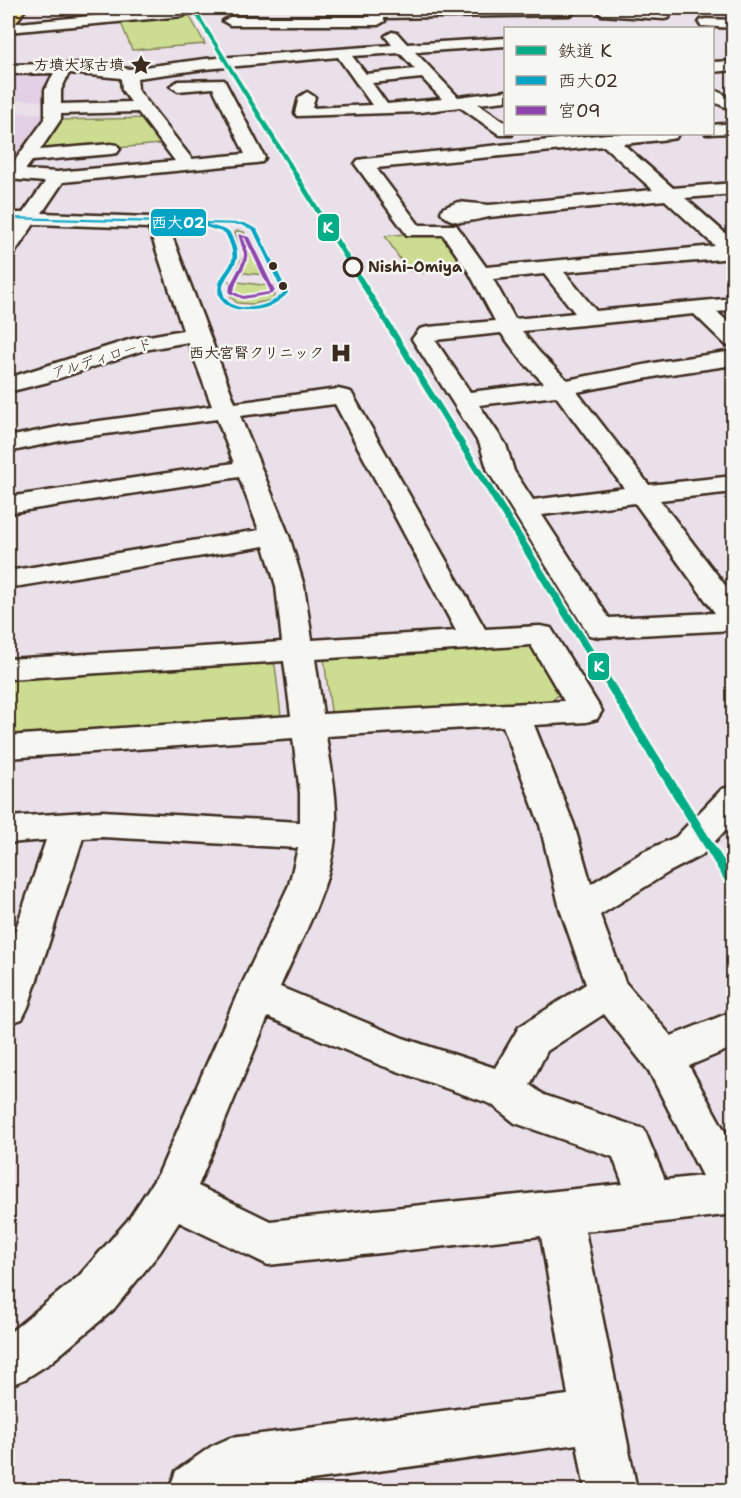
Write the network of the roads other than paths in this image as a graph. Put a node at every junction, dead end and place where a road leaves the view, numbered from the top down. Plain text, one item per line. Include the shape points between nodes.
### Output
1 (19, 8) edge
2 (181, 8) edge
3 (340, 8) edge
4 (666, 8) edge
5 (518, 9) edge
6 (574, 13) edge
7 (604, 14) edge
8 (378, 16) edge
9 (734, 24) edge
10 (229, 25) edge
11 (480, 25) dead end
12 (8, 26) edge
13 (443, 27) junction
14 (720, 32) edge
15 (293, 33) dead end
16 (498, 43) edge
17 (401, 48) junction
18 (461, 49) junction
19 (342, 52) junction
20 (241, 62) junction
21 (734, 65) edge
22 (440, 66) dead end
23 (714, 67) edge
24 (64, 68) junction
25 (8, 69) edge
26 (423, 70) junction
27 (363, 79) junction
28 (130, 82) junction
29 (714, 95) edge
30 (504, 96) edge
31 (306, 97) dead end
32 (458, 102) junction
33 (734, 106) edge
34 (145, 107) junction
35 (54, 110) junction
36 (383, 110) junction
37 (357, 111) junction
38 (370, 128) dead end
39 (734, 128) edge
40 (504, 130) edge
41 (714, 130) edge
42 (511, 135) edge
43 (657, 135) edge
44 (607, 139) junction
45 (172, 144) junction
46 (383, 144) dead end
47 (153, 146) dead end
48 (133, 147) dead end
49 (528, 147) junction
50 (26, 156) junction
51 (395, 161) junction
52 (187, 165) junction
53 (57, 177) junction
54 (734, 188) edge
55 (667, 194) junction
56 (8, 218) edge
57 (28, 218) junction
58 (157, 222) junction
59 (196, 223) dead end
60 (455, 223) junction
61 (8, 248) edge
62 (733, 251) edge
63 (550, 268) junction
64 (480, 274) junction
65 (734, 304) edge
66 (700, 308) junction
67 (590, 318) junction
68 (507, 326) junction
69 (196, 334) junction
70 (734, 340) edge
71 (734, 358) edge
72 (8, 385) edge
73 (562, 388) junction
74 (463, 400) junction
75 (227, 411) junction
76 (8, 445) edge
77 (250, 468) junction
78 (734, 484) edge
79 (642, 494) junction
80 (8, 505) edge
81 (525, 509) junction
82 (275, 536) junction
83 (8, 580) edge
84 (734, 620) edge
85 (475, 638) junction
86 (298, 650) junction
87 (8, 669) edge
88 (515, 716) junction
89 (308, 726) junction
90 (8, 747) edge
91 (734, 798) edge
92 (69, 826) junction
93 (8, 830) edge
94 (318, 836) junction
95 (579, 909) junction
96 (608, 990) junction
97 (257, 995) junction
98 (8, 1007) edge
99 (734, 1028) edge
100 (664, 1058) junction
101 (505, 1090) junction
102 (733, 1193) edge
103 (170, 1195) junction
104 (651, 1201) junction
105 (559, 1213) junction
106 (8, 1362) edge
107 (597, 1416) junction
108 (195, 1491) edge
109 (611, 1491) edge

1 - 12 highway
2 - 12 street via 183,12
3 - 8 street
3 - 10 street
4 - 7 street via 664,15
5 - 6 street
5 - 8 street
8 - 10 street
8 - 13 street
8 - 17 street
9 - 14 street
10 - 15 street
10 - 20 street
11 - 13 street
13 - 18 street
16 - 18 street
17 - 18 street
17 - 19 street
17 - 26 street
19 - 20 street via 307,61
19 - 27 street
20 - 28 street
21 - 23 street
22 - 26 street
24 - 25 street
24 - 28 street
24 - 35 street via 53,90
26 - 27 street
26 - 32 street
27 - 36 street
28 - 34 street
28 - 52 street via 158,88 218,83 256,158
29 - 33 street
30 - 32 street
31 - 37 street via 303,113
32 - 36 street
32 - 40 street
34 - 35 street
34 - 45 street
35 - 50 street via 53,119
36 - 37 street
37 - 38 street
39 - 41 street
42 - 49 street
43 - 44 street
44 - 49 street
44 - 55 street
45 - 47 street
45 - 52 street
46 - 51 street
48 - 50 street
49 - 51 street
50 - 53 street via 13,175
51 - 60 street via 364,164 414,231
52 - 53 street
53 - 57 street
54 - 55 street
55 - 60 street via 489,211
55 - 62 street
56 - 57 street
57 - 58 street
57 - 61 street
58 - 59 street
58 - 69 street
60 - 64 street
62 - 63 street
63 - 64 street
63 - 67 street
64 - 68 street
65 - 66 street
66 - 67 street
66 - 70 street
67 - 68 street
68 - 73 street
68 - 74 street via 428,334 423,339
69 - 72 street, アルディロード via 140,344
69 - 75 street
71 - 73 street
73 - 74 street
73 - 79 street
74 - 81 street via 493,445 501,471
75 - 76 street via 69,432
75 - 77 street
75 - 85 street via 342,398
77 - 80 street
77 - 82 street
78 - 79 street
79 - 81 street
79 - 84 street
81 - 84 street via 600,628
82 - 83 street
82 - 86 street via 290,586
85 - 86 street
85 - 88 street via 540,635 586,711
86 - 87 street
86 - 89 street
88 - 89 street
88 - 95 street via 557,825
89 - 90 street
89 - 94 street
91 - 95 street via 689,846
92 - 93 street
92 - 94 street via 102,824
92 - 98 street
94 - 97 street via 307,885
95 - 96 street
96 - 100 street
96 - 101 street via 533,1039
97 - 101 street via 394,1053
97 - 103 street
99 - 100 street
100 - 102 street
101 - 104 street via 530,1110 629,1143
102 - 104 street
103 - 105 street via 268,1243
103 - 106 street via 144,1236 96,1293
104 - 105 street
105 - 107 street
107 - 108 street via 230,1464
107 - 109 street

